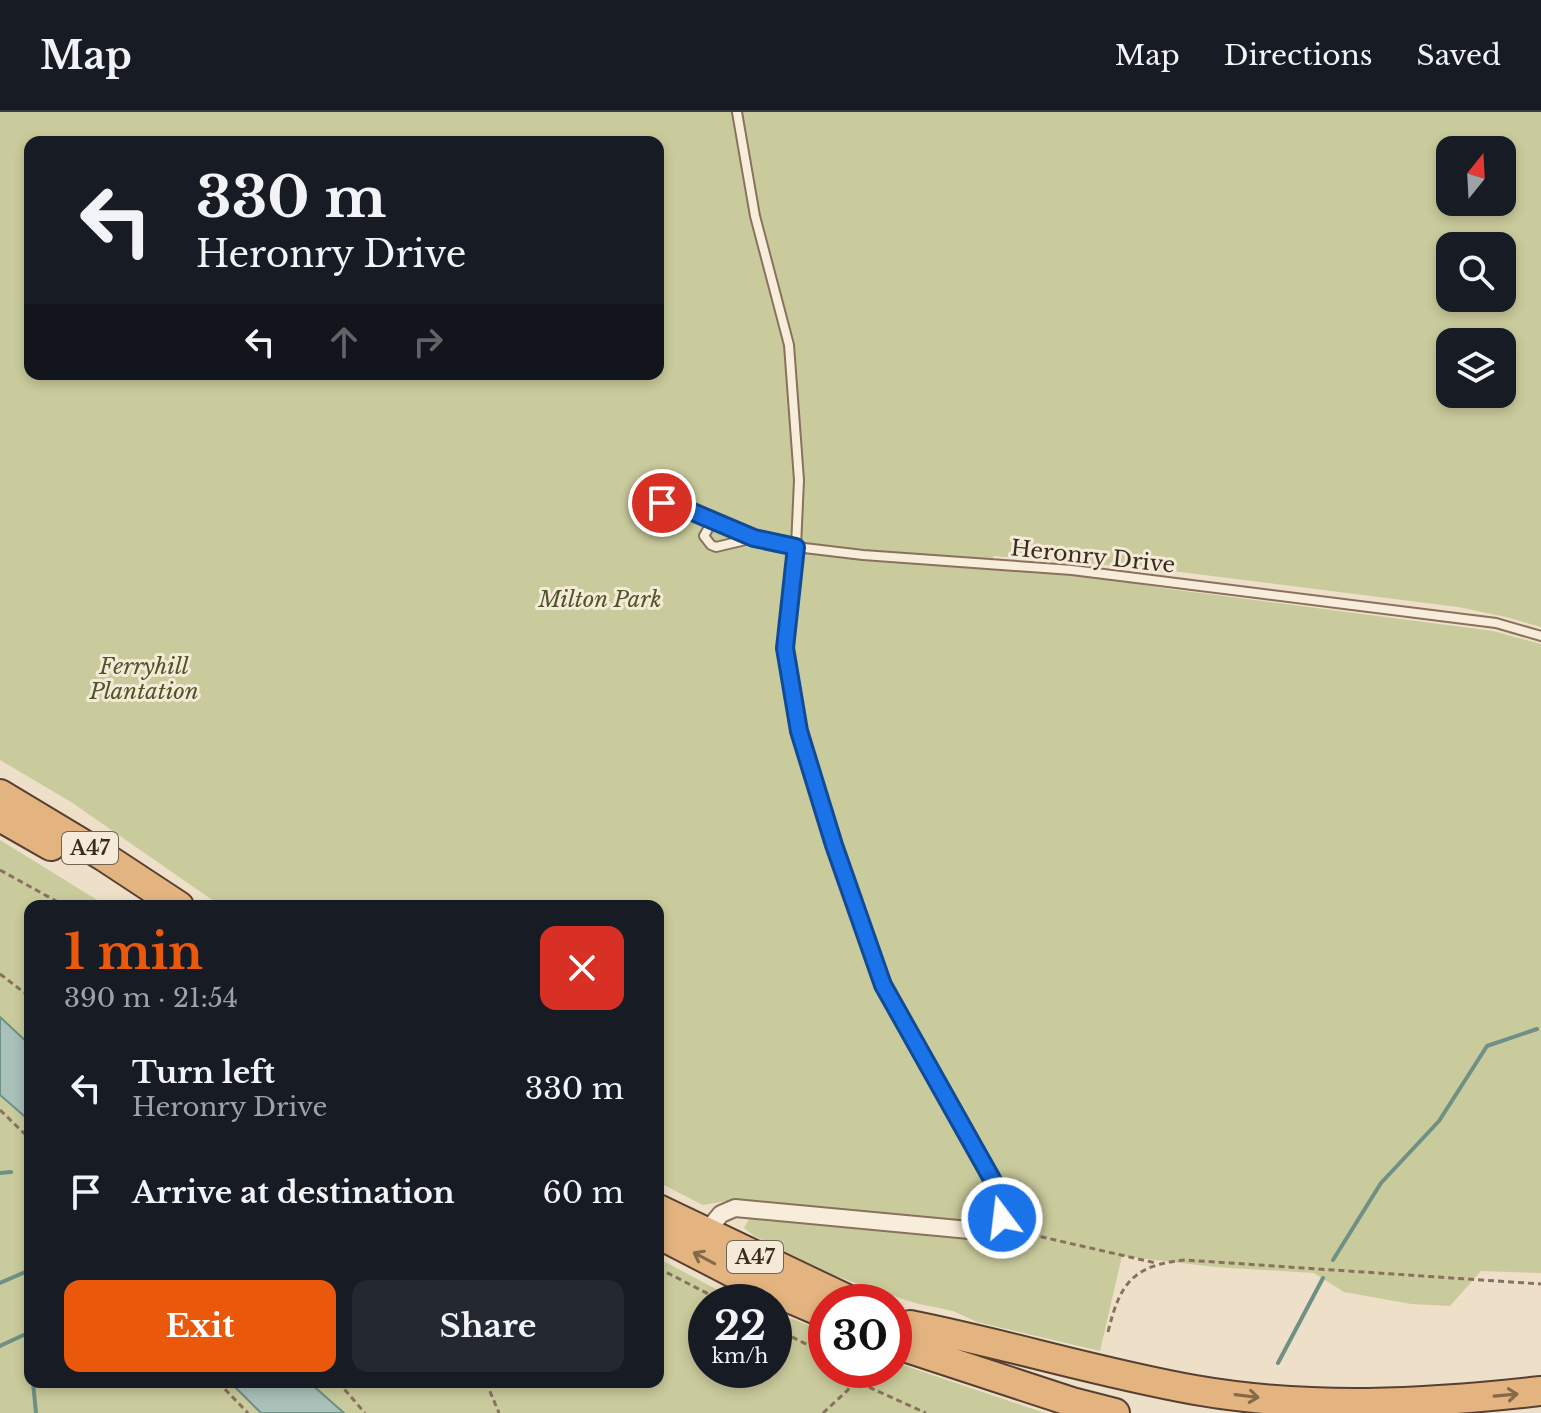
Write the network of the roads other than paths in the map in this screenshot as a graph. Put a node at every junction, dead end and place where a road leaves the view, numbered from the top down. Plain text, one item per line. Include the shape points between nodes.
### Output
1 (737, 112) edge
2 (646, 504) dead end
3 (713, 520) junction
4 (754, 538) junction
5 (796, 547) junction
6 (1541, 636) edge
7 (0, 794) edge
8 (0, 817) edge
9 (138, 900) edge
10 (170, 900) edge
11 (997, 1188) joint
12 (664, 1212) edge
13 (705, 1233) junction
14 (664, 1237) edge
15 (814, 1284) edge
16 (808, 1306) edge
17 (912, 1334) edge
18 (912, 1336) edge
19 (912, 1338) edge
20 (912, 1339) edge
21 (1541, 1391) edge
22 (1074, 1413) edge
23 (1115, 1413) edge
24 (1223, 1413) edge

1 - 5 lane via 755,216 789,345 799,480
2 - 3 lane, Heronry Drive via 662,503
3 - 4 lane, Heronry Drive
3 - 4 lane via 704,536 711,545
4 - 5 lane, Heronry Drive
5 - 6 lane, Heronry Drive via 1119,575 1496,623
5 - 11 lane via 785,648 799,731 834,845 883,985
7 - 10 highway, A47
8 - 9 highway, A47
11 - 13 street via 1005,1208 1002,1218 980,1231 735,1208 721,1214
12 - 13 highway, A47
13 - 15 highway, A47
16 -> 14 highway, A47
17 -> 21 highway via 987,1341 1115,1374 1290,1401 1397,1404
18 - 24 highway
19 - 23 highway via 1072,1402
20 - 22 highway

